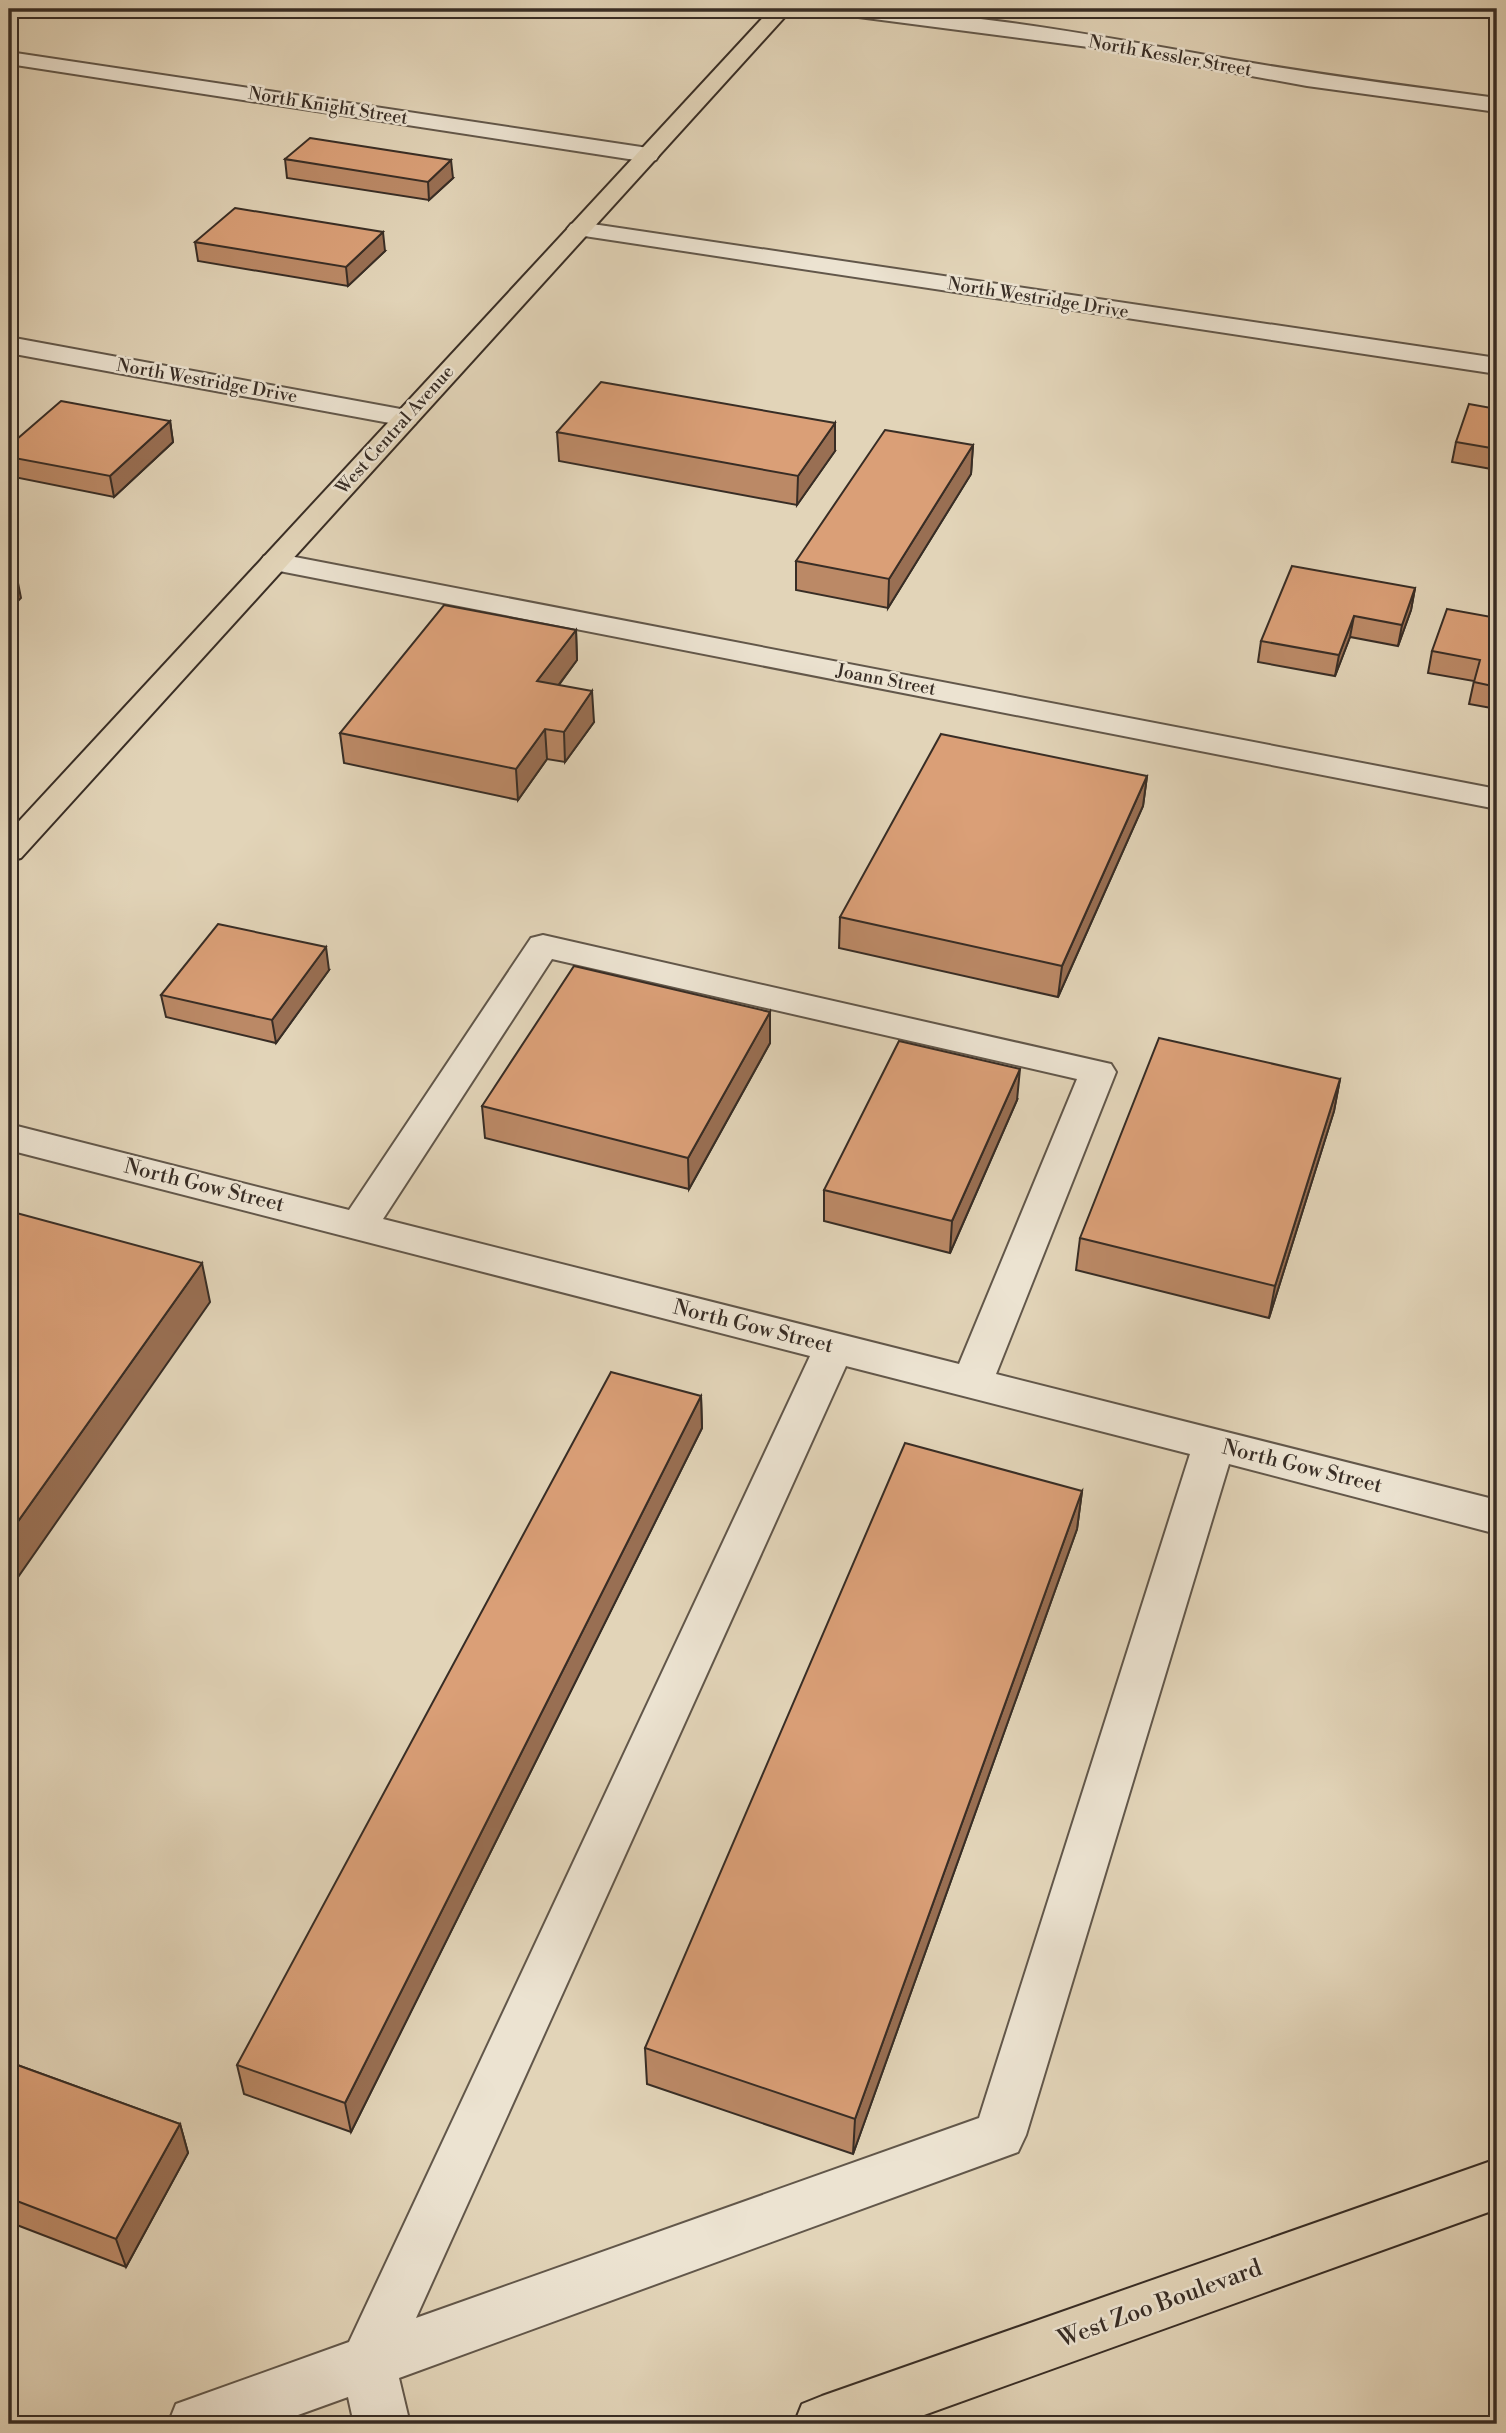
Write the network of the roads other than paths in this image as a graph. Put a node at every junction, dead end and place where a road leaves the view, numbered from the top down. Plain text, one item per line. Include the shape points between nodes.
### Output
1 (782, 9) edge
2 (843, 9) edge
3 (9, 58) edge
4 (1497, 105) edge
5 (648, 155) junction
6 (579, 229) junction
7 (9, 345) edge
8 (1497, 366) edge
9 (406, 418) junction
10 (274, 562) junction
11 (1497, 799) edge
12 (9, 851) edge
13 (9, 1137) edge
14 (358, 1226) junction
15 (834, 1348) junction
16 (972, 1382) junction
17 (1214, 1445) junction
18 (1497, 1517) edge
19 (1497, 2184) edge
20 (369, 2362) junction
21 (195, 2424) edge
22 (382, 2424) edge
23 (822, 2424) edge

1 - 5 main road, West Central Avenue
2 - 4 street, North Kessler Street via 1096,42 1307,79
3 - 5 street, North Knight Street
5 - 6 main road, West Central Avenue
6 - 8 street, North Westridge Drive
6 - 9 main road, West Central Avenue
7 - 9 street, North Westridge Drive
9 - 10 main road, West Central Avenue
10 - 11 street, Joann Street
10 - 12 main road, West Central Avenue
13 - 14 street, North Gow Street
14 - 15 street, North Gow Street
14 - 16 street via 543,946 1098,1072
15 - 16 street, North Gow Street
15 - 20 street
16 - 17 street, North Gow Street
17 - 18 street, North Gow Street
17 - 20 street via 1000,2135
19 - 23 main road, West Zoo Boulevard
20 - 21 street
20 - 22 street

